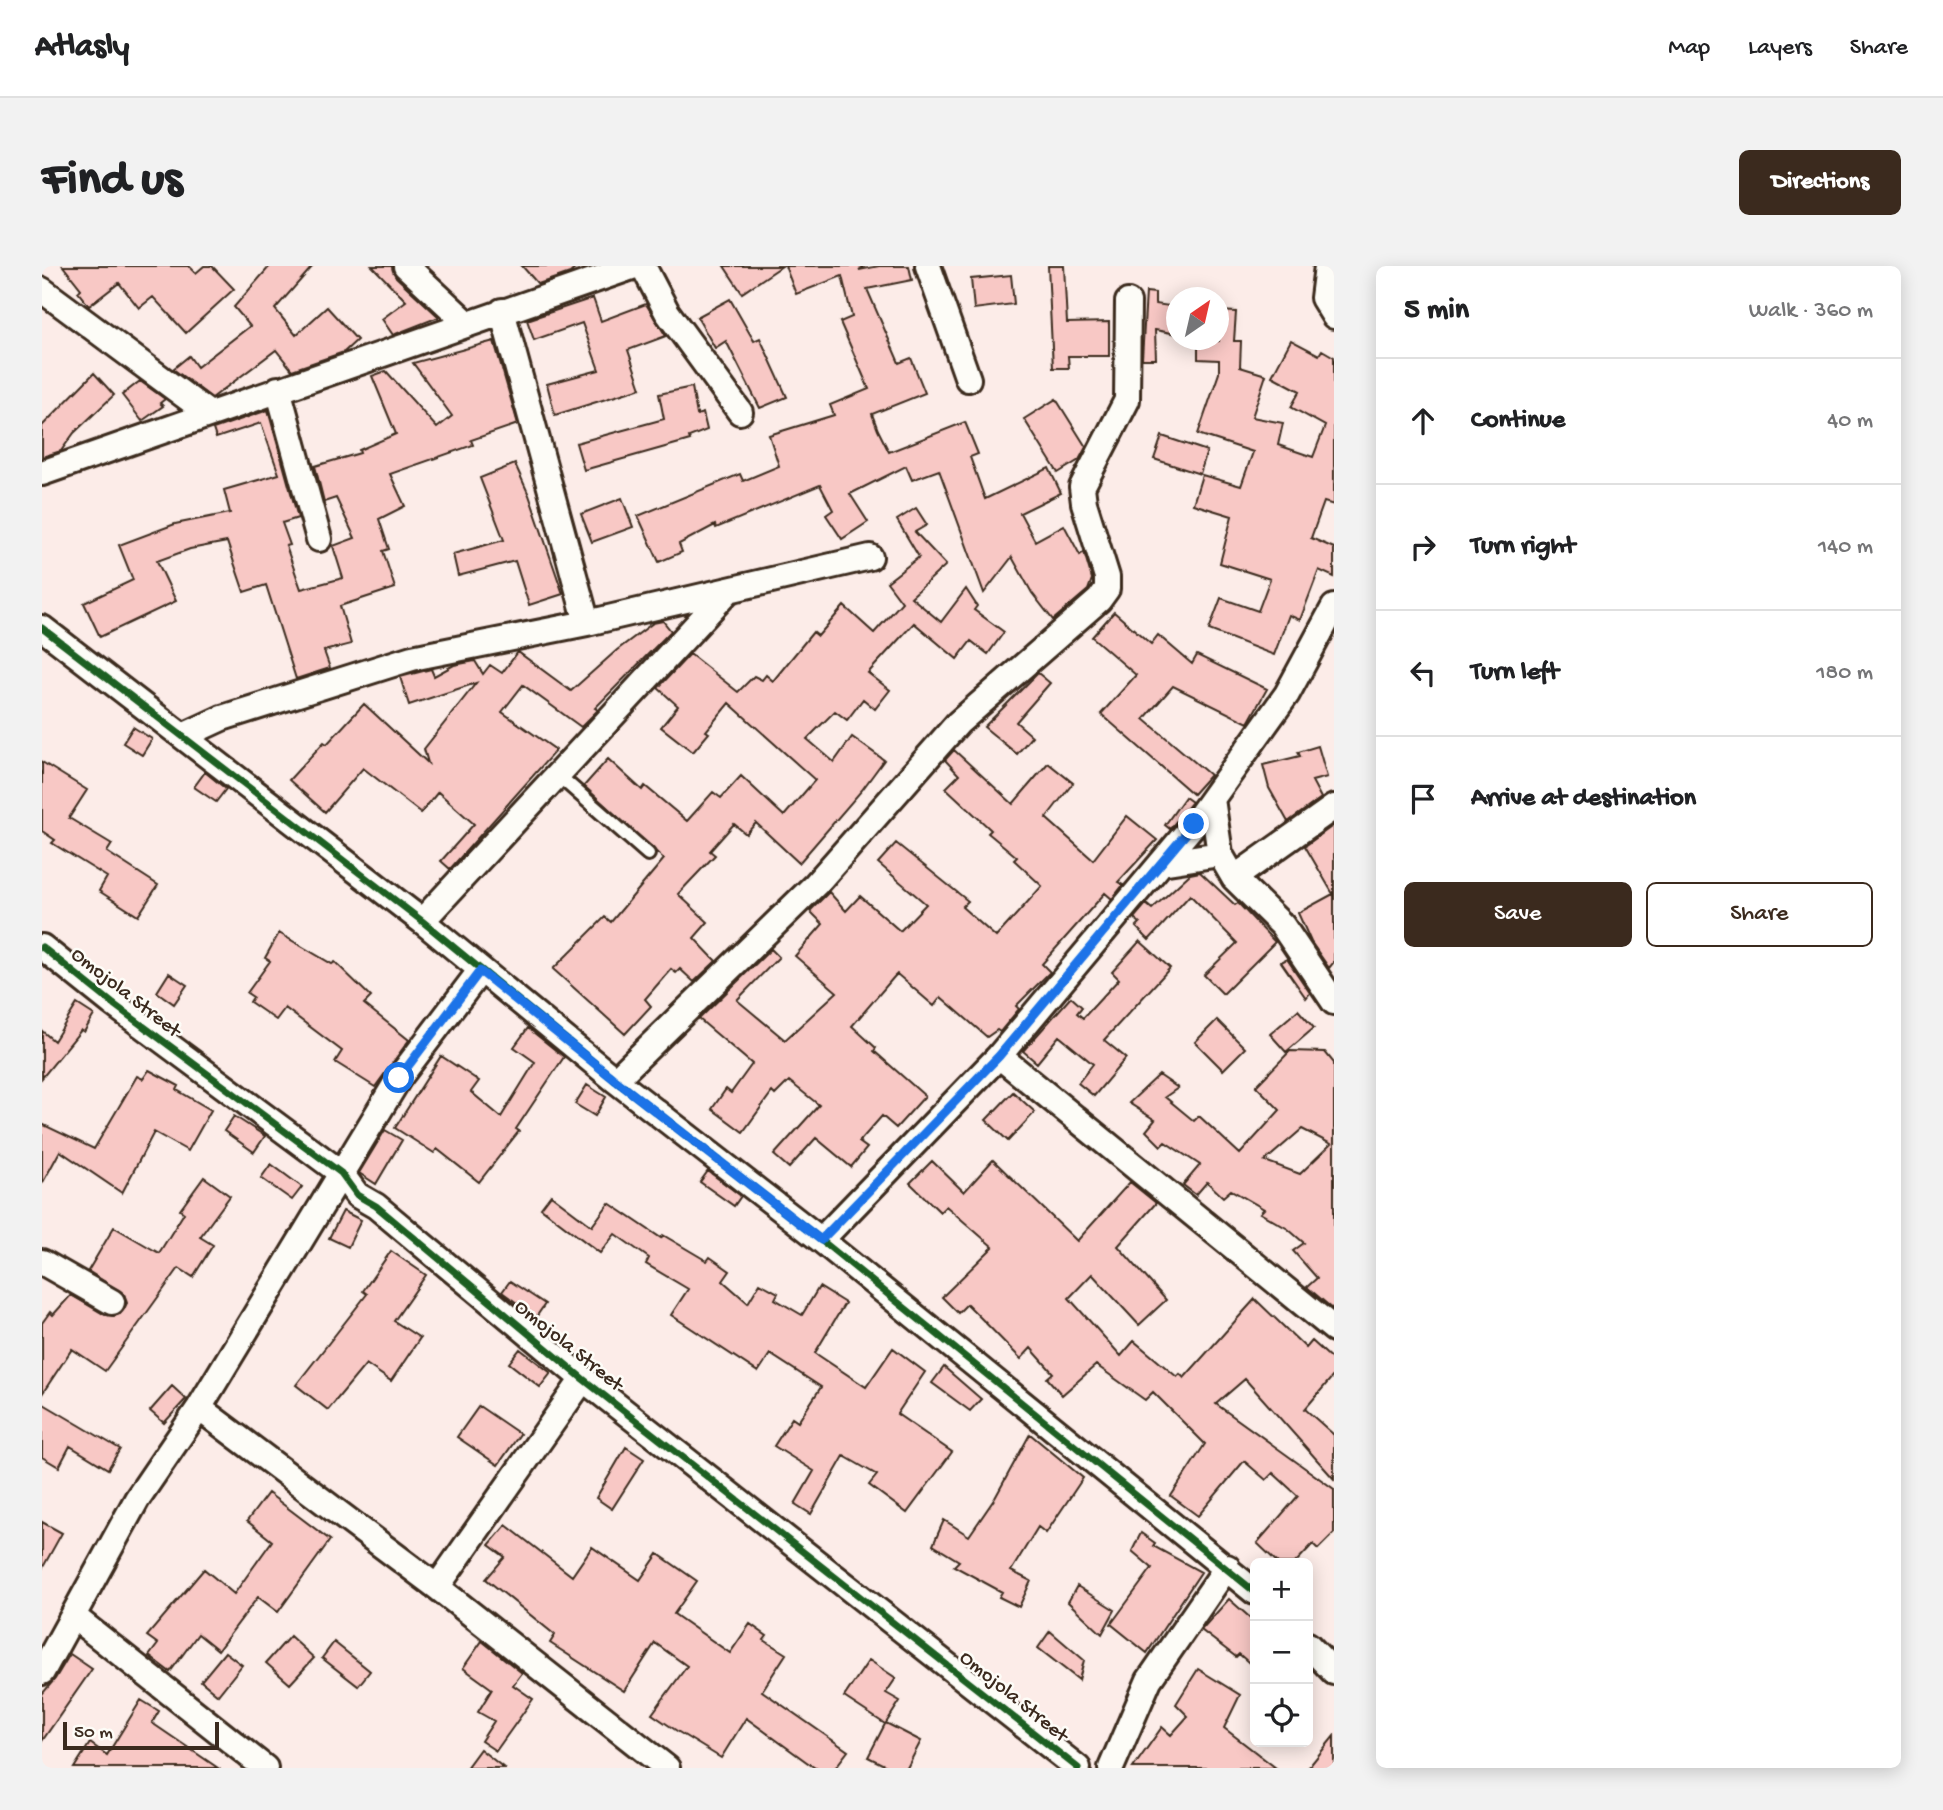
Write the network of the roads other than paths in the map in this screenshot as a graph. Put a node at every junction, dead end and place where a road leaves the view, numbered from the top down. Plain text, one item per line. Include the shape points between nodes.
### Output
1 (407, 266) edge
2 (635, 266) edge
3 (643, 266) edge
4 (928, 266) edge
5 (1327, 266) edge
6 (42, 290) edge
7 (1128, 302) dead end
8 (502, 312) junction
9 (1334, 316) edge
10 (467, 323) junction
11 (968, 379) dead end
12 (278, 389) junction
13 (740, 412) dead end
14 (208, 413) junction
15 (42, 473) edge
16 (319, 539) dead end
17 (870, 557) dead end
18 (729, 590) junction
19 (1334, 607) edge
20 (587, 623) junction
21 (42, 628) edge
22 (183, 736) junction
23 (558, 775) junction
24 (1212, 799) junction
25 (1334, 807) edge
26 (648, 854) dead end
27 (1220, 854) junction
28 (1161, 863) junction
29 (1234, 878) junction
30 (422, 921) junction
31 (42, 947) edge
32 (480, 971) junction
33 (1334, 1002) edge
34 (999, 1056) junction
35 (615, 1080) junction
36 (341, 1173) junction
37 (821, 1240) junction
38 (42, 1262) edge
39 (112, 1301) dead end
40 (1334, 1329) edge
41 (583, 1379) junction
42 (199, 1408) junction
43 (1227, 1567) junction
44 (438, 1587) junction
45 (1250, 1588) edge
46 (73, 1616) junction
47 (1313, 1650) edge
48 (42, 1672) edge
49 (1334, 1672) edge
50 (1109, 1765) edge
51 (265, 1768) edge
52 (667, 1768) edge
53 (1078, 1768) edge

1 - 10 street
2 - 8 street
3 - 13 street via 667,312
4 - 11 street
5 - 9 street via 1323,298
6 - 14 street
7 - 35 street via 1127,400 1082,487 1107,589 958,723 816,884
8 - 10 street
8 - 20 street
10 - 12 street
12 - 14 street
12 - 16 street
14 - 15 street
17 - 18 street
18 - 20 street
18 - 23 street
19 - 24 street via 1287,694
20 - 22 street via 412,658 222,718
21 - 22 street
22 - 30 street
23 - 26 lane
23 - 30 street
24 - 27 street
24 - 28 street
25 - 29 street
27 - 28 street
27 - 29 street
28 - 34 street
29 - 33 street via 1282,925
30 - 32 street
31 - 36 street, Omojola Street
32 - 35 street
32 - 36 street via 399,1078
34 - 37 street
34 - 40 street
35 - 37 street
36 - 41 street, Omojola Street via 357,1195
36 - 42 street
37 - 43 street
38 - 39 street
41 - 44 street
41 - 53 street, Omojola Street
42 - 44 street
42 - 46 street via 137,1499
43 - 45 street
43 - 50 street via 1149,1680 1121,1748
44 - 52 street
46 - 48 street
46 - 51 street
47 - 49 street

